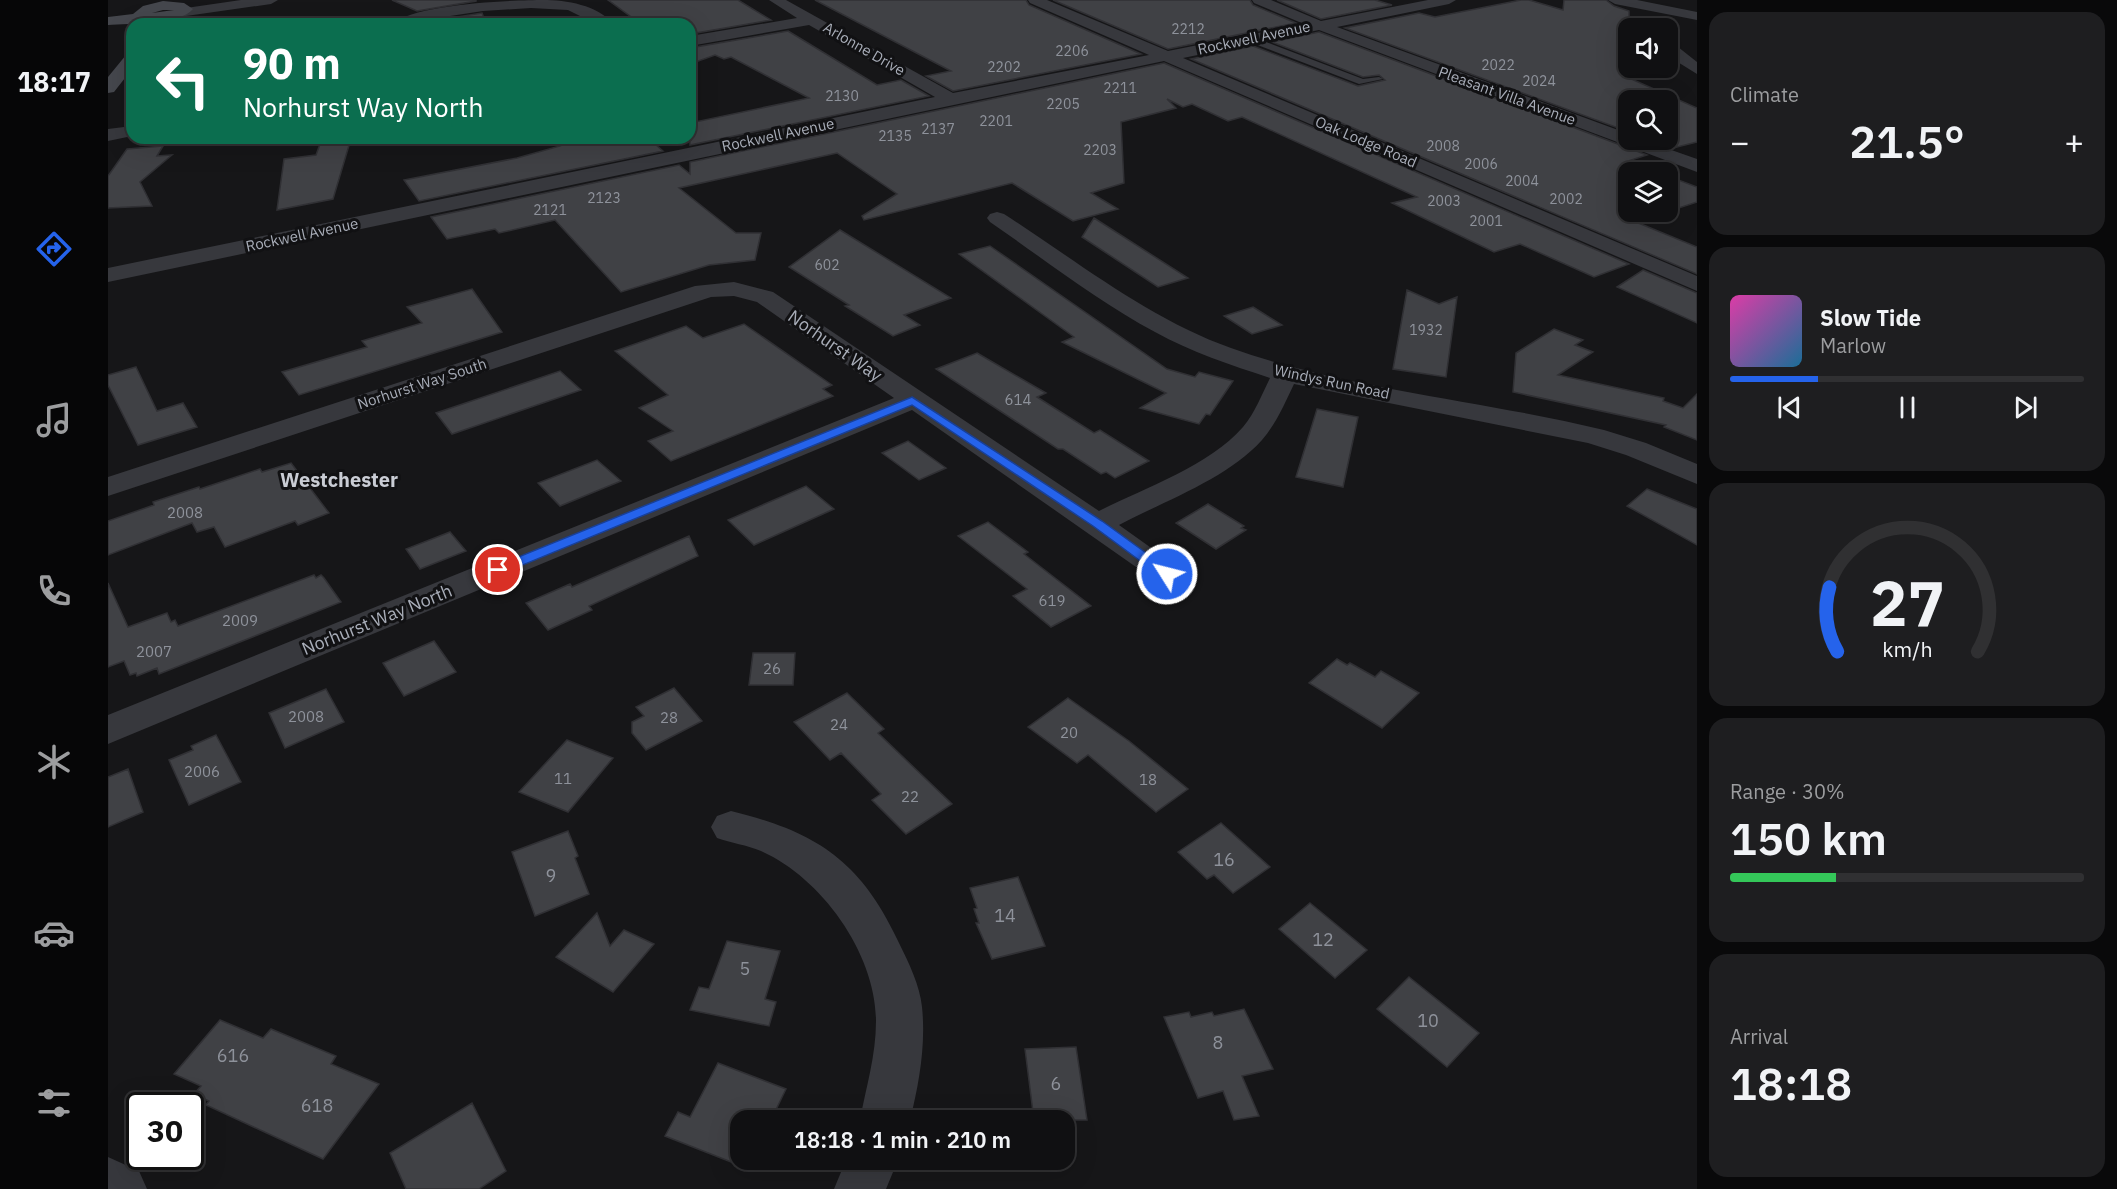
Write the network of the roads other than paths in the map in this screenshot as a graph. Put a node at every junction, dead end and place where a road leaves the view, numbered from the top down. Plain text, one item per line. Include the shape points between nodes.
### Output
1 (271, 0) edge
2 (776, 0) edge
3 (1035, 0) edge
4 (1259, 0) edge
5 (1449, 0) edge
6 (1615, 0) edge
7 (164, 12) edge
8 (108, 15) edge
9 (1690, 15) edge
10 (126, 18) edge
11 (127, 18) edge
12 (421, 18) edge
13 (597, 18) edge
14 (812, 20) junction
15 (108, 21) edge
16 (1318, 25) junction
17 (1250, 39) junction
18 (696, 40) edge
19 (1166, 56) junction
20 (1678, 56) edge
21 (126, 66) edge
22 (1697, 69) edge
23 (1379, 79) dead end
24 (108, 88) edge
25 (951, 99) junction
26 (126, 132) edge
27 (108, 135) edge
28 (1697, 166) edge
29 (997, 218) dead end
30 (108, 275) edge
31 (1697, 284) edge
32 (737, 288) joint
33 (1285, 374) junction
34 (912, 400) junction
35 (1697, 475) edge
36 (108, 487) edge
37 (1097, 524) junction
38 (1167, 574) dead end
39 (108, 730) edge
40 (731, 827) dead end
41 (887, 1110) edge
42 (868, 1170) edge
43 (108, 1182) edge
44 (121, 1189) edge
45 (860, 1189) edge

1 - 7 street
2 - 14 street, Arlonne Drive
3 - 19 street, Oak Lodge Road
4 - 16 street, Pleasant Villa Avenue
5 - 16 street, Rockwell Avenue
6 - 9 street
7 - 8 street
7 - 11 street
10 - 15 street
12 - 13 street via 538,4 579,9
14 - 18 street
14 - 25 street, Arlonne Drive
16 - 17 street, Rockwell Avenue
16 - 28 street, Pleasant Villa Avenue
17 - 19 street, Rockwell Avenue
17 - 23 lane via 1362,82
19 - 25 street, Rockwell Avenue
19 - 31 street, Oak Lodge Road
20 - 22 street
21 - 24 street
25 - 30 street, Rockwell Avenue
26 - 27 street
29 - 33 street, Windys Run Road via 1165,328 1220,353
32 - 34 street, Norhurst Way via 765,297
32 - 36 street, Norhurst Way South via 703,291
33 - 35 street, Windys Run Road via 1594,436
33 - 37 street via 1265,417 1229,453
34 - 37 street, Norhurst Way
34 - 39 street, Norhurst Way North
37 - 38 street, Norhurst Way
40 - 41 street via 775,840 808,859 860,911 884,954 899,1006 898,1065
42 - 45 street
43 - 44 street

